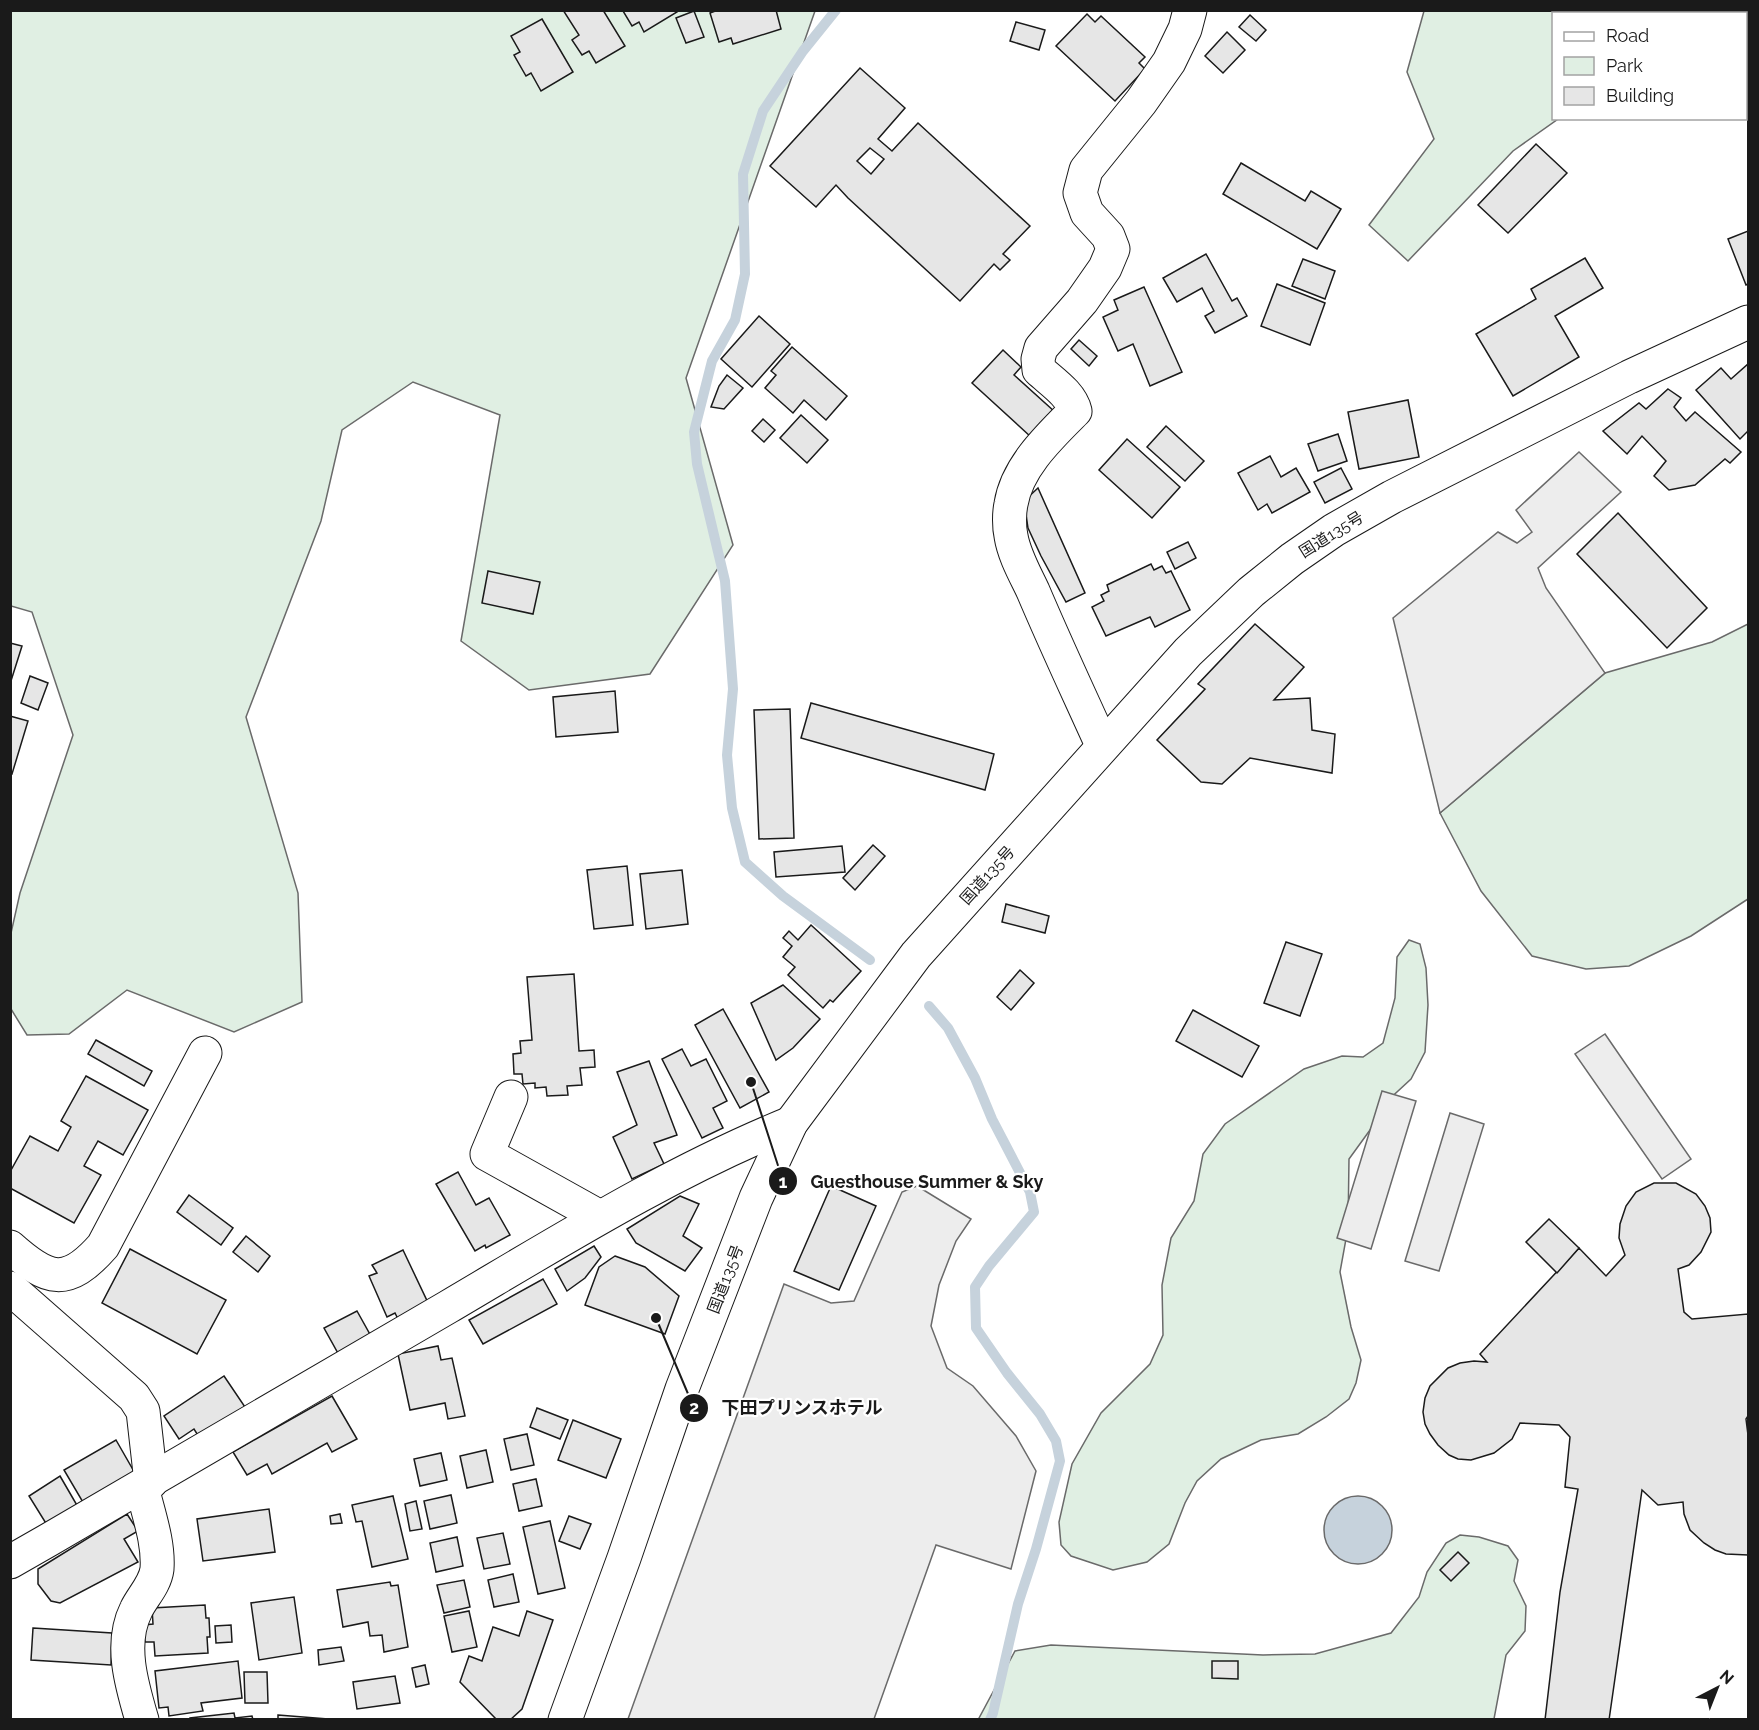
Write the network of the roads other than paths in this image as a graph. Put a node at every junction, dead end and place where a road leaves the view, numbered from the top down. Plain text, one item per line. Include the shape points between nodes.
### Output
1 (1190, 10) edge
2 (1748, 322) edge
3 (1102, 745) junction
4 (205, 1053) dead end
5 (511, 1097) dead end
6 (790, 1123) junction
7 (600, 1217) junction
8 (10, 1247) edge
9 (10, 1288) edge
10 (146, 1484) junction
11 (10, 1562) edge
12 (142, 1719) edge
13 (565, 1719) edge

1 - 3 main road via 1169,62 1086,170 1080,193 1087,213 1108,236 1113,249 1082,301 1041,348 1039,370 1061,389 1075,411 1026,467 1010,506 1011,536 1020,561
2 - 3 main road, 国道135号 via 1392,496 1334,530 1251,592 1188,652
3 - 6 main road, 国道135号 via 916,955
4 - 8 main road via 102,1246 90,1260 61,1276 44,1272
5 - 7 main road via 487,1154
6 - 7 main road via 746,1141
6 - 13 main road, 国道135号 via 756,1198 682,1389
7 - 10 main road
9 - 10 main road via 134,1397 143,1411
10 - 11 main road
10 - 12 main road via 157,1572 135,1611 128,1664

